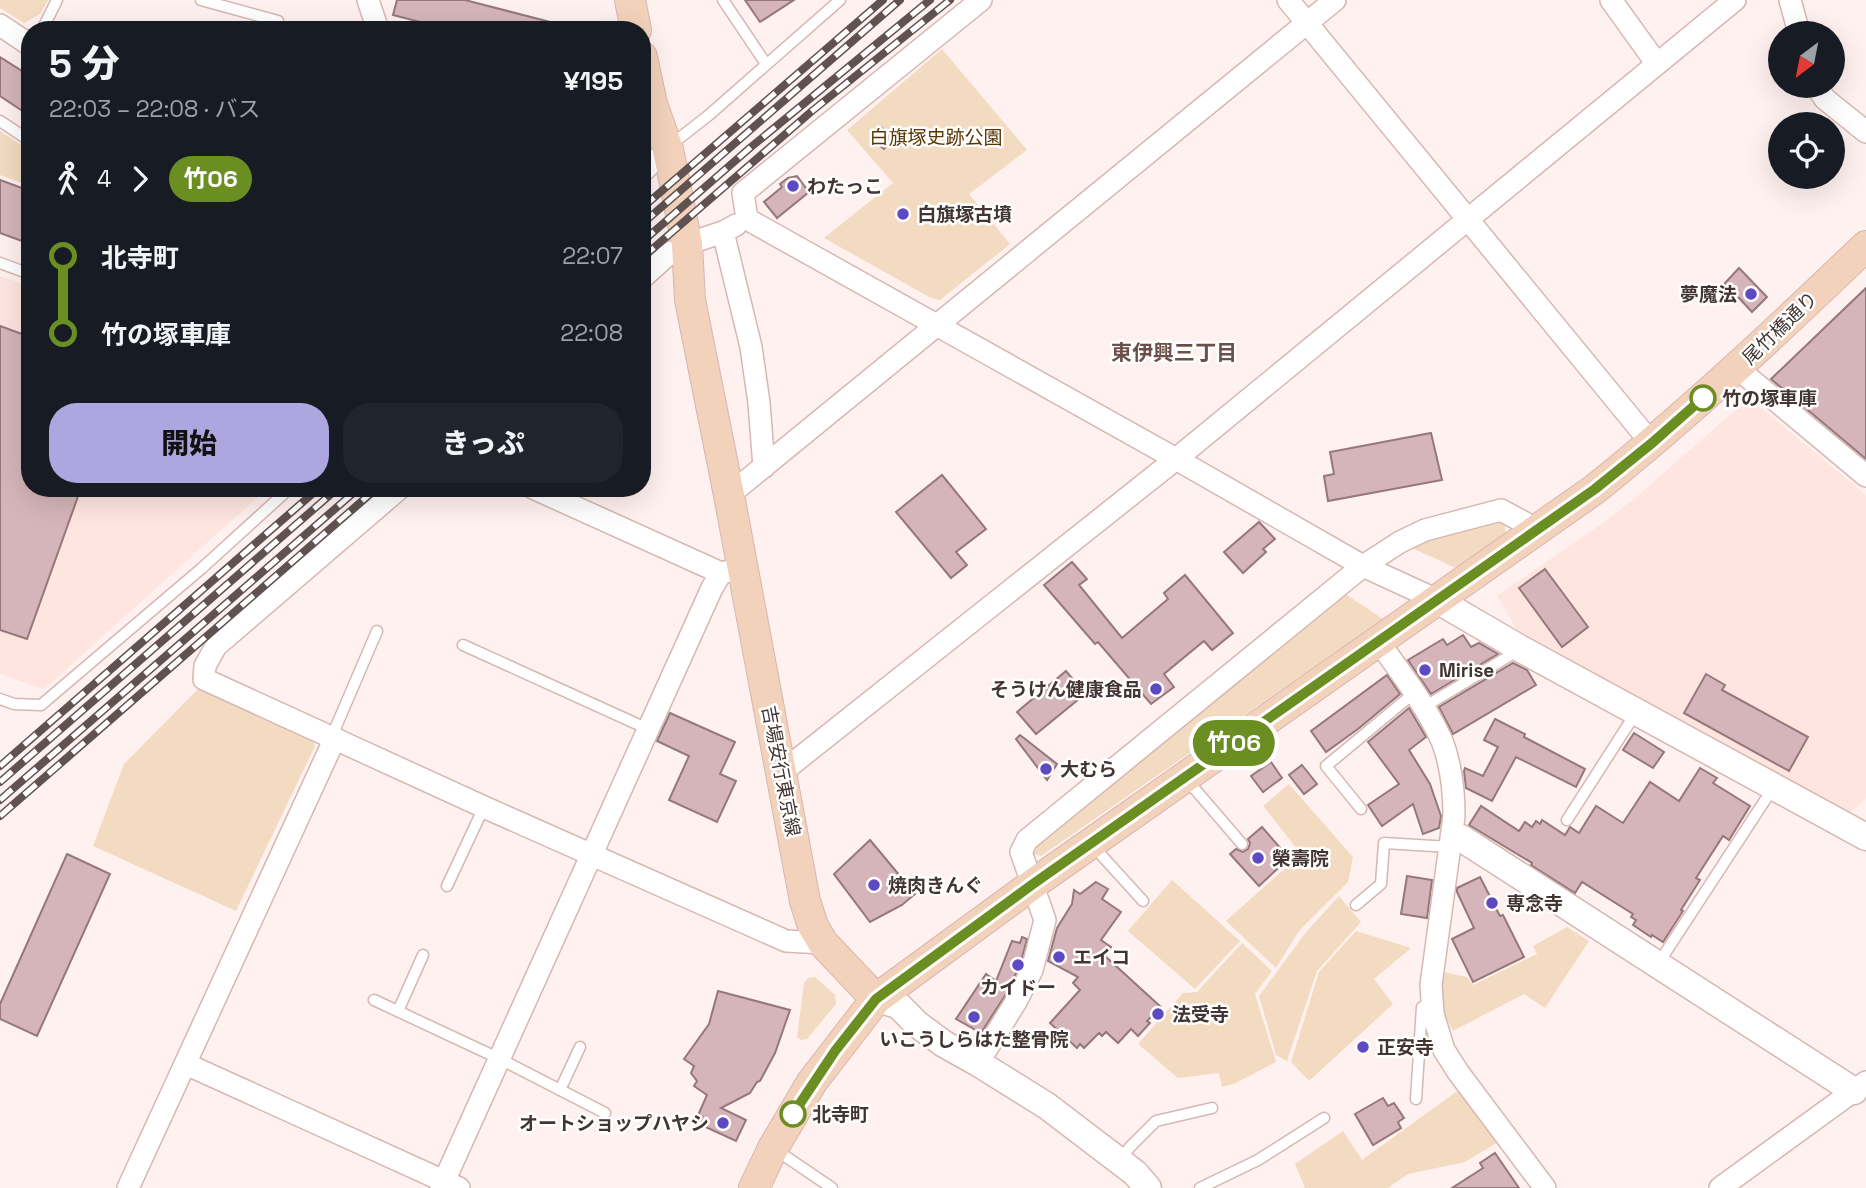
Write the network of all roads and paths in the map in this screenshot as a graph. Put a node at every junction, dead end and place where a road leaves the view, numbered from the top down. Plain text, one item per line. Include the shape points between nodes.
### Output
1 (57, 0) edge
2 (201, 0) edge
3 (368, 0) edge
4 (630, 0) edge
5 (723, 0) edge
6 (981, 0) edge
7 (1288, 0) edge
8 (1335, 0) edge
9 (1611, 0) edge
10 (1735, 0) edge
11 (1790, 0) edge
12 (836, 2) edge
13 (46, 21) edge
14 (278, 21) dead end
15 (376, 21) edge
16 (634, 21) edge
17 (1796, 21) edge
18 (1307, 23) junction
19 (0, 25) edge
20 (21, 39) edge
21 (766, 64) junction
22 (1657, 64) junction
23 (1824, 98) edge
24 (651, 99) edge
25 (652, 104) junction
26 (651, 120) edge
27 (0, 121) edge
28 (1866, 132) edge
29 (21, 135) edge
30 (677, 140) dead end
31 (651, 174) edge
32 (747, 219) junction
33 (1469, 220) junction
34 (723, 232) junction
35 (1866, 246) edge
36 (679, 248) junction
37 (0, 263) edge
38 (21, 271) edge
39 (651, 271) edge
40 (936, 326) junction
41 (1737, 369) junction
42 (1652, 443) junction
43 (1176, 459) junction
44 (764, 467) junction
45 (1866, 476) edge
46 (729, 495) junction
47 (280, 497) edge
48 (390, 497) edge
49 (555, 497) edge
50 (1538, 530) junction
51 (1363, 566) junction
52 (732, 571) junction
53 (1437, 600) junction
54 (377, 631) dead end
55 (1378, 641) junction
56 (463, 645) dead end
57 (1521, 649) junction
58 (0, 699) edge
59 (1419, 700) junction
60 (1637, 711) junction
61 (648, 730) junction
62 (333, 737) junction
63 (782, 772) junction
64 (1185, 777) junction
65 (1774, 787) junction
66 (484, 807) junction
67 (1361, 808) dead end
68 (1567, 820) dead end
69 (1866, 837) edge
70 (1454, 840) junction
71 (1091, 843) junction
72 (1242, 844) dead end
73 (591, 855) junction
74 (1033, 884) junction
75 (447, 886) dead end
76 (1143, 901) dead end
77 (1356, 905) dead end
78 (823, 943) junction
79 (423, 955) dead end
80 (1658, 964) junction
81 (876, 999) junction
82 (374, 1000) dead end
83 (1432, 1002) junction
84 (398, 1011) junction
85 (580, 1047) dead end
86 (500, 1059) junction
87 (978, 1063) junction
88 (186, 1064) junction
89 (560, 1090) junction
90 (1862, 1090) edge
91 (1416, 1099) dead end
92 (1212, 1108) dead end
93 (605, 1113) dead end
94 (1324, 1118) dead end
95 (773, 1148) junction
96 (1119, 1161) junction
97 (448, 1186) edge
98 (128, 1188) edge
99 (754, 1188) edge
100 (832, 1188) edge
101 (1148, 1188) edge
102 (1200, 1188) edge
103 (1545, 1188) edge
104 (1720, 1188) edge

1 - 13 lane
2 - 14 lane
3 - 15 street
4 - 16 main road
5 - 21 lane
6 - 32 street via 743,192
7 - 18 street
8 - 18 street
9 - 22 street
10 - 22 street
11 - 17 street
12 - 21 lane
18 - 33 street
18 - 40 street
19 - 20 street
21 - 30 lane
22 - 33 street
23 - 28 street
24 - 25 main road, 吉場安行東京線
25 - 26 main road, 吉場安行東京線
25 - 36 main road, 吉場安行東京線 via 668,149
27 - 29 lane
31 - 36 main road, 吉場安行東京線
32 - 34 street
32 - 40 street
33 - 42 street
33 - 43 street
34 - 36 street
34 - 44 street via 751,347
35 - 41 main road, 尾竹橋通り
36 - 39 street
36 - 46 main road, 吉場安行東京線
37 - 38 lane
40 - 43 street
40 - 44 street
41 - 42 main road, 尾竹橋通り
41 - 45 street
42 - 50 main road, 尾竹橋通り
43 - 51 street
43 - 63 street
44 - 46 street
46 - 52 main road, 吉場安行東京線
47 - 58 lane via 41,705
48 - 62 street via 216,646 205,666 204,678
49 - 52 street
50 - 51 street via 1501,510 1425,530
50 - 53 main road, 尾竹橋通り
51 - 53 street
51 - 74 street via 1027,841 1021,852
52 - 61 street via 712,588
52 - 63 main road, 吉場安行東京線
53 - 55 main road, 尾竹橋通り
53 - 57 street
54 - 62 lane
55 - 59 street
55 - 64 main road, 尾竹橋通り
56 - 61 lane
57 - 59 lane
57 - 60 street
59 - 67 lane via 1326,766
59 - 70 street via 1443,744 1454,790
60 - 65 street
60 - 68 lane
61 - 73 street
62 - 66 street
62 - 88 street
63 - 78 main road, 吉場安行東京線 via 805,901
64 - 71 main road, 尾竹橋通り
64 - 72 lane
65 - 69 street
65 - 80 lane
66 - 73 street
66 - 75 lane
70 - 77 lane via 1384,844 1381,884
70 - 80 street
70 - 83 street
71 - 74 main road, 尾竹橋通り
71 - 76 lane
73 - 78 street via 786,941
73 - 86 street
74 - 81 main road, 尾竹橋通り
74 - 87 street via 1045,920 1032,970
78 - 81 main road, 吉場安行東京線
79 - 84 lane
80 - 90 street
81 - 87 street via 898,1005 944,1044
81 - 95 main road via 813,1082
82 - 84 lane
83 - 91 lane via 1422,1007
83 - 103 street via 1444,1050
84 - 86 lane
85 - 89 lane
86 - 89 lane
86 - 97 street
87 - 96 street via 1047,1106
88 - 97 street
88 - 98 street
89 - 93 lane
90 - 104 street
92 - 96 lane via 1156,1121
94 - 102 lane via 1258,1160
95 - 99 main road
95 - 100 lane
96 - 101 street

